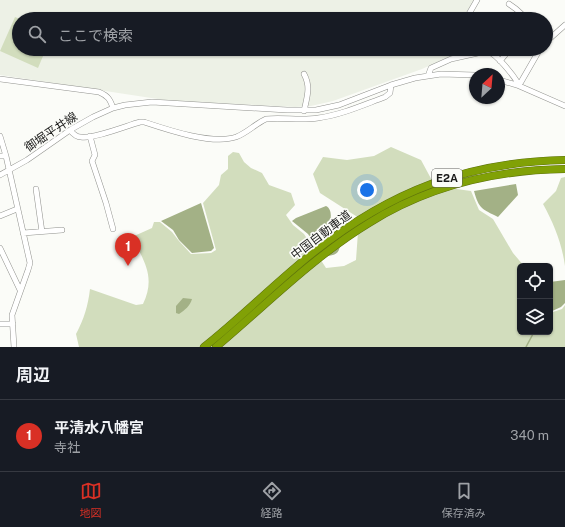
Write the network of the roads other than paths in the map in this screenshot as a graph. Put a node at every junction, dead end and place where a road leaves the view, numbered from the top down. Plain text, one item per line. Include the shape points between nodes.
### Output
1 (477, 0) edge
2 (509, 4) dead end
3 (470, 12) edge
4 (519, 12) edge
5 (565, 25) edge
6 (553, 36) edge
7 (463, 56) edge
8 (495, 56) edge
9 (504, 56) edge
10 (536, 56) edge
11 (500, 61) junction
12 (304, 74) dead end
13 (469, 75) edge
14 (428, 76) junction
15 (0, 79) edge
16 (505, 81) edge
17 (518, 84) junction
18 (391, 85) junction
19 (565, 106) edge
20 (113, 108) junction
21 (304, 111) junction
22 (70, 130) junction
23 (0, 136) edge
24 (90, 136) junction
25 (3, 156) edge
26 (565, 160) edge
27 (565, 169) edge
28 (9, 171) junction
29 (0, 175) edge
30 (36, 188) dead end
31 (17, 209) junction
32 (0, 216) edge
33 (62, 230) dead end
34 (113, 230) dead end
35 (42, 232) junction
36 (23, 233) junction
37 (0, 248) edge
38 (20, 290) junction
39 (0, 324) edge
40 (13, 324) junction
41 (14, 347) edge
42 (204, 347) edge
43 (216, 347) edge

1 - 3 street
2 - 4 street
5 - 6 street
7 - 14 street via 431,68
8 - 11 street
9 - 11 street
10 - 17 street
11 - 17 street
12 - 21 street via 309,88
13 - 14 street, 御堀平井線
14 - 18 street, 御堀平井線
15 - 20 street via 99,92 110,99
16 - 17 street
17 - 19 street
18 - 21 street, 御堀平井線 via 339,105
18 - 24 street via 390,93 385,97 338,114 307,119 266,119 245,133 227,139 171,131 144,122
20 - 21 street, 御堀平井線 via 152,102
20 - 22 street, 御堀平井線
22 - 24 street via 78,137
22 - 28 street, 御堀平井線
23 - 25 street
24 - 34 street via 95,154 92,160
25 - 28 street
26 - 42 highway, 中国自動車道 / E2A via 472,171 432,183 392,200 313,252
27 - 43 highway, 中国自動車道 / E2A via 541,169 489,176 439,189 391,210 345,238 318,259
28 - 29 street, 御堀平井線
28 - 31 street
30 - 35 street
31 - 32 street
31 - 36 street
33 - 35 street
35 - 36 street
36 - 38 street via 30,263
37 - 38 street
38 - 40 street via 12,315
39 - 40 street
40 - 41 street

